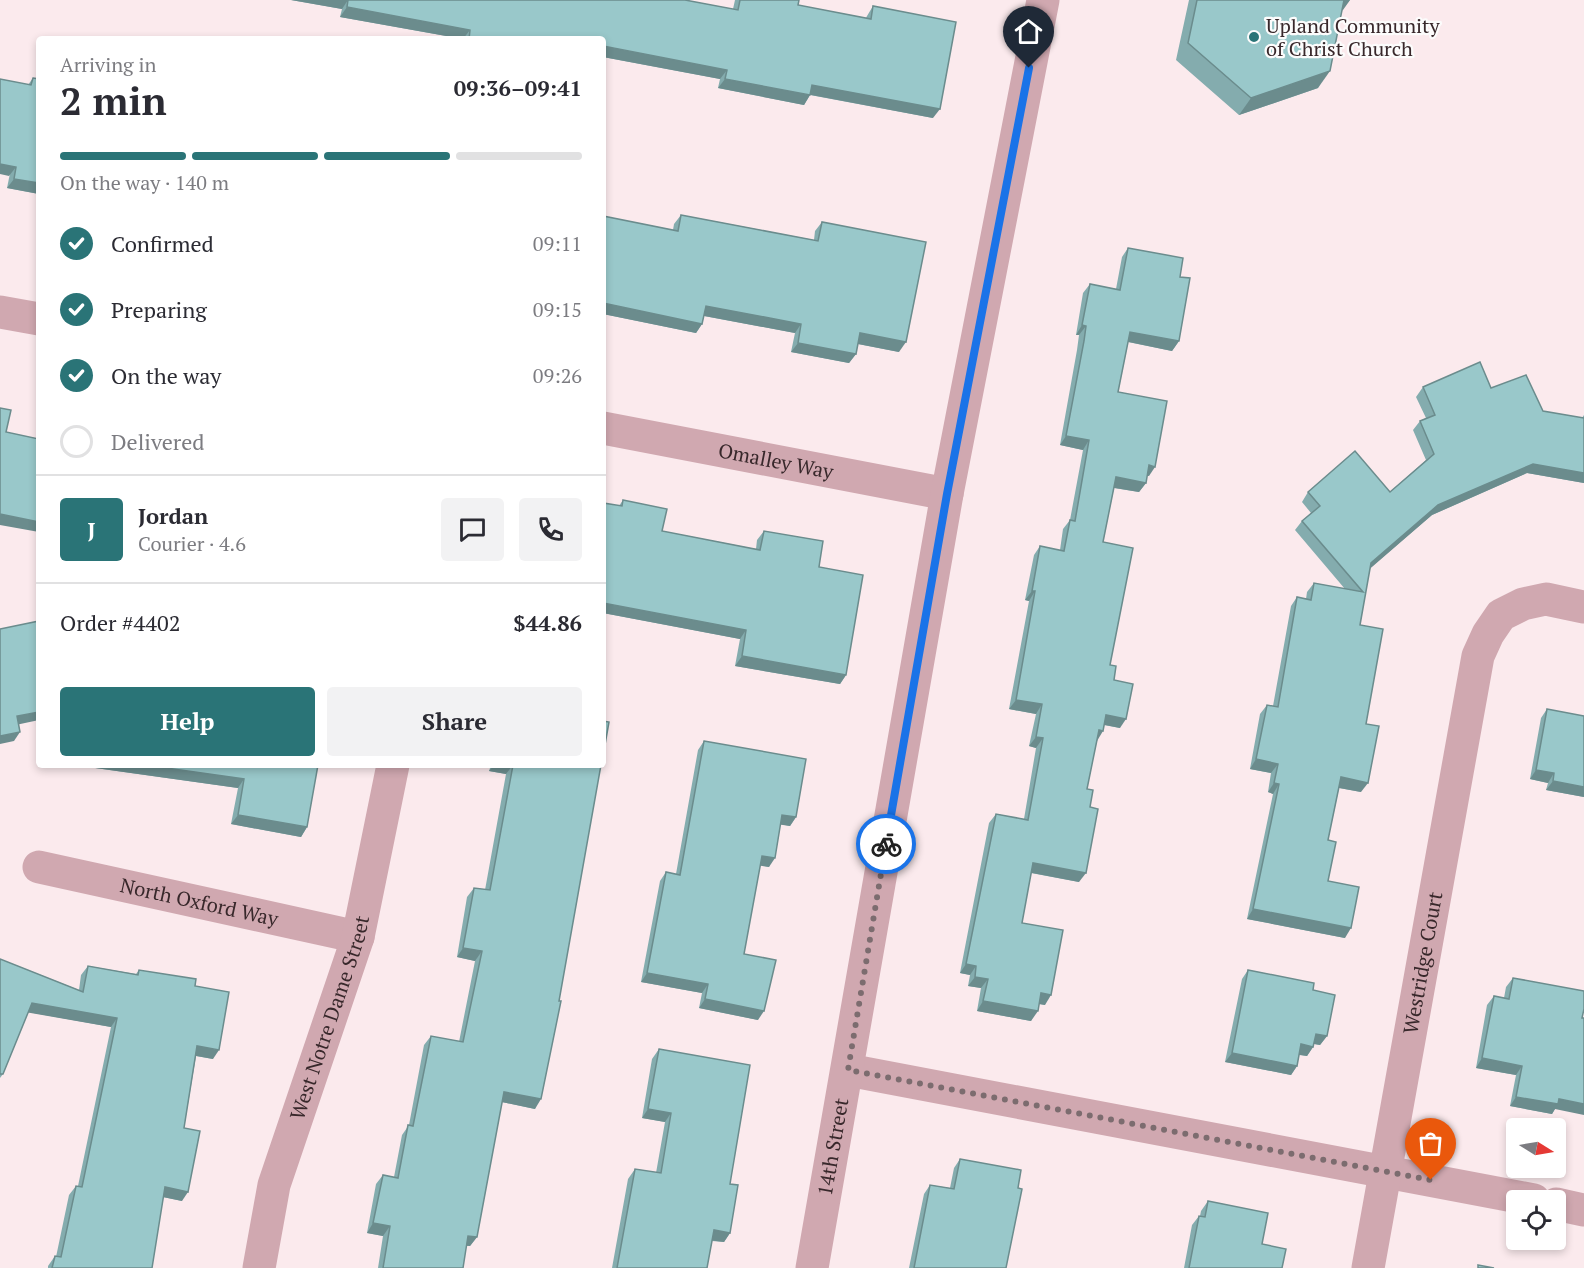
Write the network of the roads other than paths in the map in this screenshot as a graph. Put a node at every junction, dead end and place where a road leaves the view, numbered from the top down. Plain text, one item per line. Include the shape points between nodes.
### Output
1 (1043, 0) edge
2 (0, 312) edge
3 (36, 318) edge
4 (606, 429) edge
5 (947, 494) junction
6 (1584, 607) edge
7 (392, 768) edge
8 (39, 867) dead end
9 (358, 937) junction
10 (848, 1070) junction
11 (1386, 1172) junction
12 (1506, 1195) edge
13 (1566, 1206) edge
14 (1584, 1210) edge
15 (259, 1268) edge
16 (812, 1268) edge
17 (1368, 1268) edge

1 - 5 street, 14th Street
2 - 3 street
4 - 5 street, Omalley Way
5 - 10 street, 14th Street
6 - 11 street, Westridge Court via 1546,599 1523,604 1500,615 1478,656
7 - 9 street, West Notre Dame Street
8 - 9 street, North Oxford Way
9 - 15 street, West Notre Dame Street via 273,1185
10 - 11 street
10 - 16 street, 14th Street
11 - 12 street
11 - 17 street, Westridge Court
13 - 14 street

